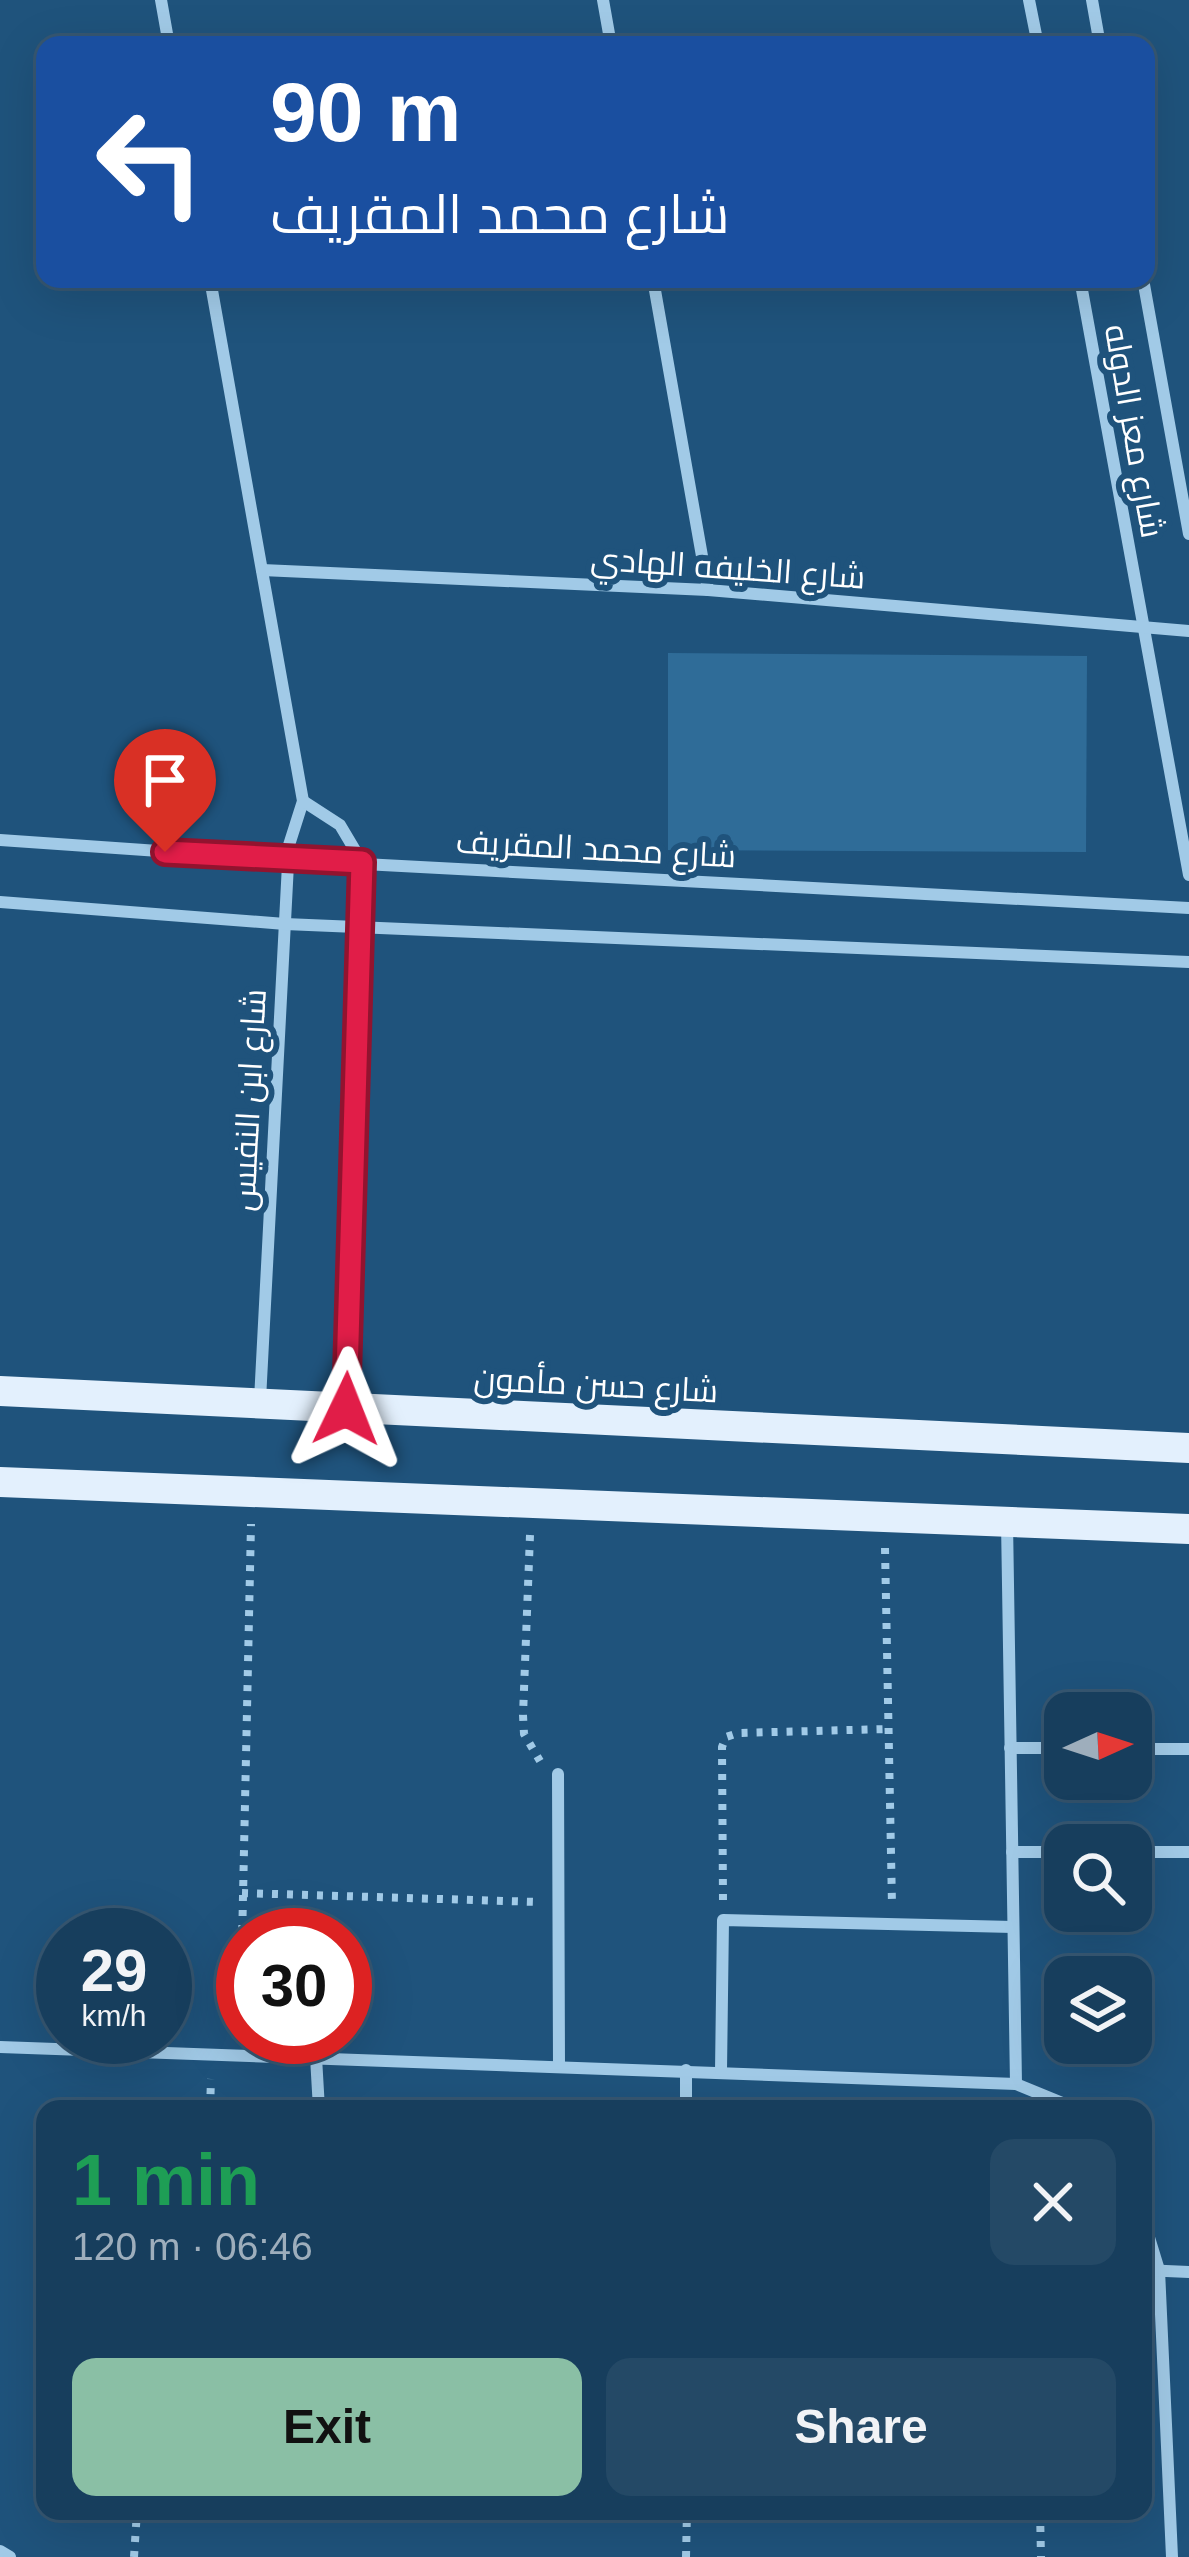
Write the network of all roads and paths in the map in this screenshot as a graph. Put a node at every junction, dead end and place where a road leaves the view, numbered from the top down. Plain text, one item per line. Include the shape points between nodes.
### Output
1 (161, 0) edge
2 (603, 0) edge
3 (1029, 0) edge
4 (1092, 0) edge
5 (167, 36) edge
6 (609, 36) edge
7 (1036, 36) edge
8 (1098, 36) edge
9 (212, 288) edge
10 (655, 288) edge
11 (1082, 288) edge
12 (1145, 288) edge
13 (1189, 534) edge
14 (262, 570) junction
15 (708, 590) junction
16 (1143, 625) junction
17 (1189, 631) edge
18 (304, 801) junction
19 (0, 840) edge
20 (289, 860) junction
21 (362, 862) junction
22 (1189, 875) edge
23 (0, 902) edge
24 (1189, 908) edge
25 (285, 924) junction
26 (360, 925) junction
27 (1189, 962) edge
28 (0, 1391) edge
29 (260, 1405) junction
30 (346, 1409) junction
31 (1189, 1448) edge
32 (0, 1482) edge
33 (252, 1492) junction
34 (531, 1503) junction
35 (885, 1517) junction
36 (1007, 1522) junction
37 (1189, 1529) edge
38 (888, 1730) junction
39 (1010, 1748) junction
40 (1044, 1748) edge
41 (1152, 1749) edge
42 (1189, 1749) edge
43 (559, 1774) joint
44 (1012, 1852) junction
45 (1044, 1852) edge
46 (1152, 1852) edge
47 (1189, 1852) edge
48 (242, 1892) junction
49 (559, 1903) junction
50 (242, 1908) edge
51 (723, 1919) junction
52 (892, 1924) junction
53 (1013, 1927) junction
54 (0, 2047) edge
55 (216, 2053) edge
56 (372, 2059) edge
57 (316, 2064) edge
58 (559, 2066) junction
59 (686, 2070) junction
60 (721, 2071) junction
61 (1016, 2084) junction
62 (318, 2100) edge
63 (686, 2100) edge
64 (1055, 2100) edge
65 (1152, 2247) edge
66 (1152, 2270) edge
67 (1159, 2270) junction
68 (1189, 2272) edge
69 (136, 2520) edge
70 (687, 2520) edge
71 (1040, 2520) edge
72 (0, 2551) edge
73 (10, 2557) edge
74 (134, 2557) edge
75 (686, 2557) edge
76 (1041, 2557) edge
77 (1172, 2557) edge

1 - 5 street
2 - 6 street
3 - 7 street
4 - 8 street
9 - 14 street, شارع ابن النفيس
10 - 15 street
11 - 16 street, شارع معز الدوله
12 - 13 street, شارع معز الدوله
14 - 15 street, شارع الخليفه الهادي
14 - 18 street, شارع ابن النفيس
15 - 16 street, شارع الخليفه الهادي
16 - 17 street, شارع الخليفه الهادي
16 - 22 street, شارع معز الدوله
18 - 20 street, شارع ابن النفيس
18 - 21 street via 340,825
19 - 20 street, شارع محمد المقريف
20 - 21 street, شارع محمد المقريف
20 - 25 street, شارع ابن النفيس
21 - 24 street, شارع محمد المقريف
21 - 26 street
23 - 25 street
25 - 26 street
25 - 29 street, شارع ابن النفيس
26 - 27 street
26 - 30 street
28 - 29 main road, شارع حسن مأمون
29 - 30 main road, شارع حسن مأمون
30 - 31 main road, شارع حسن مأمون
32 - 33 main road
33 - 34 main road
33 - 48 path
34 - 35 main road
34 - 43 path via 524,1734
35 - 36 main road
35 - 38 path
36 - 37 main road
36 - 39 street
38 - 51 path via 726,1737
38 - 52 path
39 - 40 street
39 - 44 street
41 - 42 street
43 - 49 street
44 - 45 street
44 - 53 street
46 - 47 street
48 - 49 path
48 - 50 path
49 - 58 street
51 - 52 street
51 - 60 street
52 - 53 street
53 - 61 street
54 - 55 street
56 - 58 street
57 - 62 street
58 - 59 street
59 - 60 street
59 - 63 street
60 - 61 street
61 - 64 street
65 - 67 street
66 - 67 street
67 - 68 street
67 - 77 street
69 - 74 path
70 - 75 path
71 - 76 path
72 - 73 street

